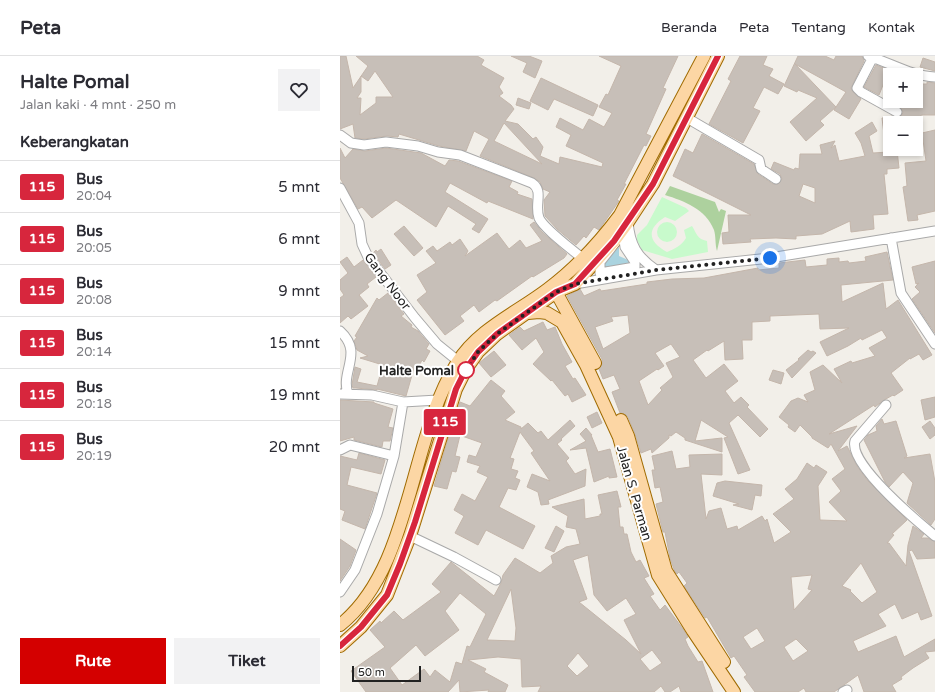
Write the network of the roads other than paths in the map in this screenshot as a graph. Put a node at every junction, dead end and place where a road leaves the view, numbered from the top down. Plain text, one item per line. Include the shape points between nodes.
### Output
1 (704, 56) edge
2 (718, 56) edge
3 (870, 57) edge
4 (935, 77) edge
5 (897, 112) dead end
6 (687, 118) junction
7 (340, 135) edge
8 (776, 179) dead end
9 (340, 188) edge
10 (628, 222) junction
11 (935, 231) edge
12 (891, 238) junction
13 (583, 259) junction
14 (635, 262) joint
15 (656, 270) junction
16 (575, 284) junction
17 (556, 292) junction
18 (528, 313) junction
19 (340, 331) edge
20 (935, 344) edge
21 (458, 361) junction
22 (344, 394) edge
23 (438, 400) junction
24 (403, 402) junction
25 (886, 405) dead end
26 (340, 450) edge
27 (394, 456) junction
28 (410, 536) junction
29 (935, 536) edge
30 (496, 580) dead end
31 (340, 592) edge
32 (340, 625) edge
33 (340, 646) edge
34 (734, 692) edge
35 (743, 692) edge

1 - 13 main road via 620,215
2 - 6 main road
3 - 4 street via 914,74
3 - 5 street via 857,88
6 - 8 street via 759,160 761,169
6 - 10 main road via 653,184
7 - 13 street via 351,143 368,145 386,142 460,155 532,183 538,191 536,210 541,221
9 - 21 street, Gang Noor via 359,223 362,244 368,257 437,344
10 - 15 street via 634,249
10 - 16 main road via 605,252
11 - 12 street
12 - 15 street via 770,258
12 - 20 street via 901,293
13 - 21 main road via 549,289 491,328 473,343
14 - 14 street via 635,267 600,273 600,262 622,233 625,247
15 - 16 street
16 - 17 main road
17 - 18 main road
17 - 35 main road, Jalan S. Parman via 593,360 628,436 666,571
18 - 28 main road via 497,334 478,352 466,369 447,415
18 - 34 main road, Jalan S. Parman via 547,313 562,322 586,365 619,437 658,575
19 - 22 street via 349,340 350,345
21 - 23 main road
22 - 24 street via 372,395
23 - 24 street
23 - 32 main road via 389,555 360,607
24 - 27 street
25 - 29 street via 855,441 854,449 876,482
26 - 27 street via 350,445
27 - 31 street via 368,539 355,570
28 - 30 street
28 - 33 main road via 387,595 361,627

